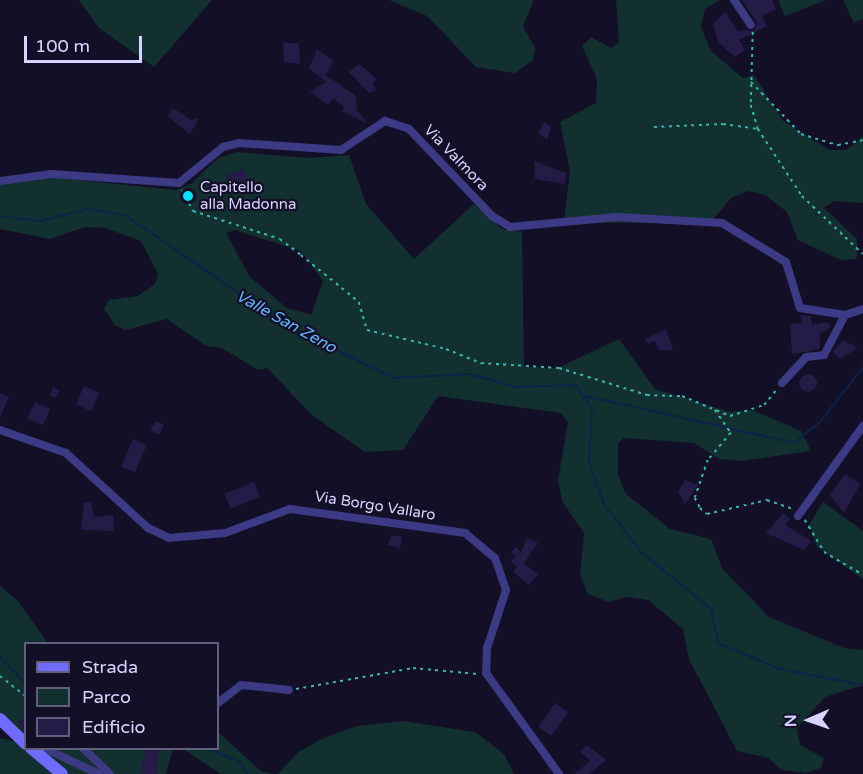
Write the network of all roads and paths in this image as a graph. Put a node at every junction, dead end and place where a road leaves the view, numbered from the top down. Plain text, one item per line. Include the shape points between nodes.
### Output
1 (734, 0) edge
2 (751, 25) joint
3 (751, 82) junction
4 (654, 127) dead end
5 (758, 129) junction
6 (863, 140) edge
7 (0, 181) edge
8 (179, 183) junction
9 (863, 254) edge
10 (863, 309) edge
11 (845, 315) junction
12 (782, 383) joint
13 (714, 409) junction
14 (863, 426) edge
15 (0, 430) edge
16 (798, 515) junction
17 (863, 575) edge
18 (486, 673) junction
19 (0, 676) edge
20 (289, 690) joint
21 (24, 694) edge
22 (219, 702) edge
23 (0, 719) edge
24 (24, 742) edge
25 (33, 750) edge
26 (48, 750) edge
27 (85, 750) edge
28 (62, 774) edge
29 (99, 774) edge
30 (110, 774) edge
31 (559, 774) edge

1 - 2 street
2 - 3 path via 757,39
3 - 5 path
3 - 6 path via 801,134 838,145
4 - 5 path via 723,124
5 - 9 path via 802,196
7 - 8 street via 52,174
8 - 11 street, Via Valmora via 223,147 239,143 341,150 377,124 391,122 409,129 492,216 510,227 618,217 722,223 786,262 800,308
8 - 13 path via 193,211 280,239 301,255 359,302 367,330 446,349 481,363 560,368 638,393 682,396
10 - 11 street, Via Valmora
11 - 12 street via 824,355 806,357
12 - 13 path via 764,405 745,414
13 - 16 path via 731,433 708,460 695,498 700,508 707,514 767,501 784,502
14 - 16 street
15 - 18 street, Via Borgo Vallaro via 66,453 148,528 169,538 225,533 291,509 465,533 495,558 506,590 487,648
16 - 17 path via 824,552
18 - 20 path via 413,668
18 - 31 street
19 - 21 path
20 - 22 street via 241,685
23 - 24 street
25 - 28 street
26 - 29 street
27 - 30 street

